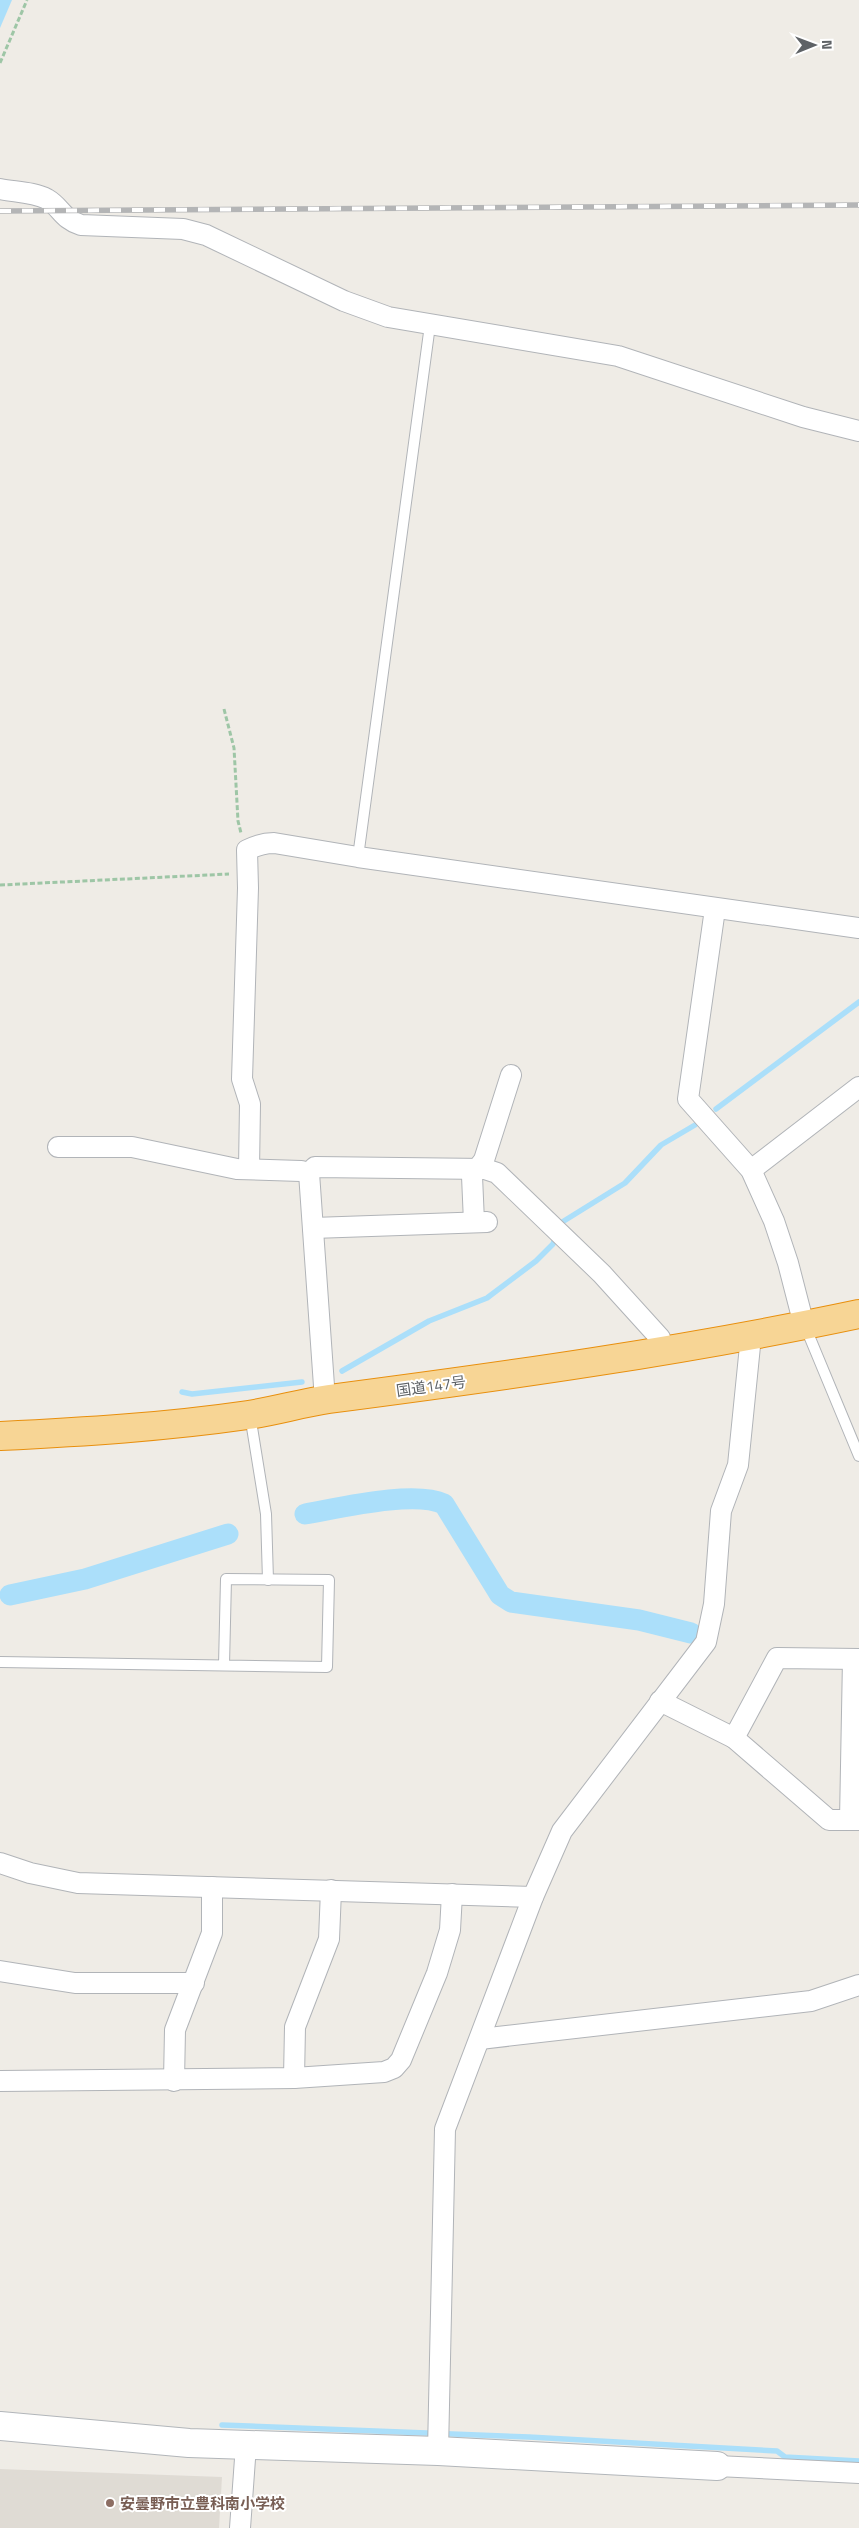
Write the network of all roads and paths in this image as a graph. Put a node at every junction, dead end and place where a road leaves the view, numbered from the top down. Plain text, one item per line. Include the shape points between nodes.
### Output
1 (27, 0) edge
2 (0, 63) edge
3 (0, 189) edge
4 (430, 325) junction
5 (859, 431) edge
6 (224, 709) dead end
7 (248, 850) junction
8 (358, 858) junction
9 (247, 873) junction
10 (0, 885) edge
11 (715, 909) junction
12 (859, 928) edge
13 (511, 1075) dead end
14 (859, 1087) edge
15 (58, 1147) dead end
16 (249, 1169) junction
17 (476, 1169) junction
18 (751, 1170) junction
19 (309, 1173) junction
20 (313, 1228) junction
21 (859, 1314) edge
22 (804, 1326) junction
23 (751, 1336) junction
24 (662, 1350) junction
25 (326, 1400) junction
26 (250, 1415) junction
27 (0, 1436) edge
28 (859, 1456) edge
29 (268, 1580) junction
30 (856, 1659) edge
31 (0, 1662) edge
32 (224, 1665) junction
33 (660, 1701) junction
34 (734, 1738) junction
35 (854, 1820) edge
36 (0, 1864) edge
37 (212, 1887) junction
38 (331, 1890) junction
39 (452, 1894) junction
40 (534, 1896) junction
41 (0, 1971) edge
42 (194, 1983) junction
43 (859, 1985) edge
44 (480, 2039) junction
45 (294, 2078) junction
46 (0, 2081) edge
47 (174, 2081) junction
48 (0, 2426) edge
49 (246, 2445) junction
50 (438, 2451) junction
51 (717, 2466) joint
52 (859, 2473) edge
53 (240, 2528) edge

1 - 2 path
3 - 4 street via 48,200 70,222 81,225 183,230 206,235 344,302 388,317
4 - 5 street via 618,356 803,417
4 - 8 lane
6 - 7 path via 234,748 238,821
7 - 8 street via 269,843
7 - 9 street
8 - 11 street
9 - 10 path
9 - 16 street via 242,1079 250,1104
11 - 12 street
11 - 18 street via 688,1098
13 - 17 street via 484,1160
14 - 18 street
15 - 16 street via 132,1147
16 - 19 street
17 - 19 street via 314,1166
17 - 20 street via 472,1176 481,1222
17 - 24 street via 490,1169 497,1173 525,1197 660,1338
18 - 22 street via 774,1221
19 - 20 street
20 - 25 street
21 - 22 highway, 国道147号
22 - 23 highway, 国道147号
22 - 28 lane
23 - 24 highway, 国道147号
23 - 33 street via 738,1465 722,1511 711,1624 706,1642
24 - 25 highway, 国道147号
25 - 26 highway, 国道147号
26 - 27 highway, 国道147号 via 150,1427
26 - 29 lane via 266,1514
29 - 32 lane via 226,1579
29 - 32 lane via 329,1580 327,1667
30 - 34 street via 777,1658
30 - 35 street
31 - 32 lane
33 - 34 street
33 - 40 street via 562,1830
34 - 35 street via 829,1820
36 - 37 street via 78,1883
37 - 38 street
37 - 42 street via 212,1932
38 - 39 street
38 - 45 street via 329,1939 295,2027
39 - 40 street
39 - 45 street via 450,1930 401,2060 384,2072
40 - 44 street
41 - 42 street via 75,1983
42 - 47 street via 175,2030
43 - 44 street via 811,2001
44 - 50 street via 445,2129
45 - 47 street
46 - 47 street
48 - 49 street
49 - 50 street
49 - 53 street
50 - 51 street
51 - 52 street

